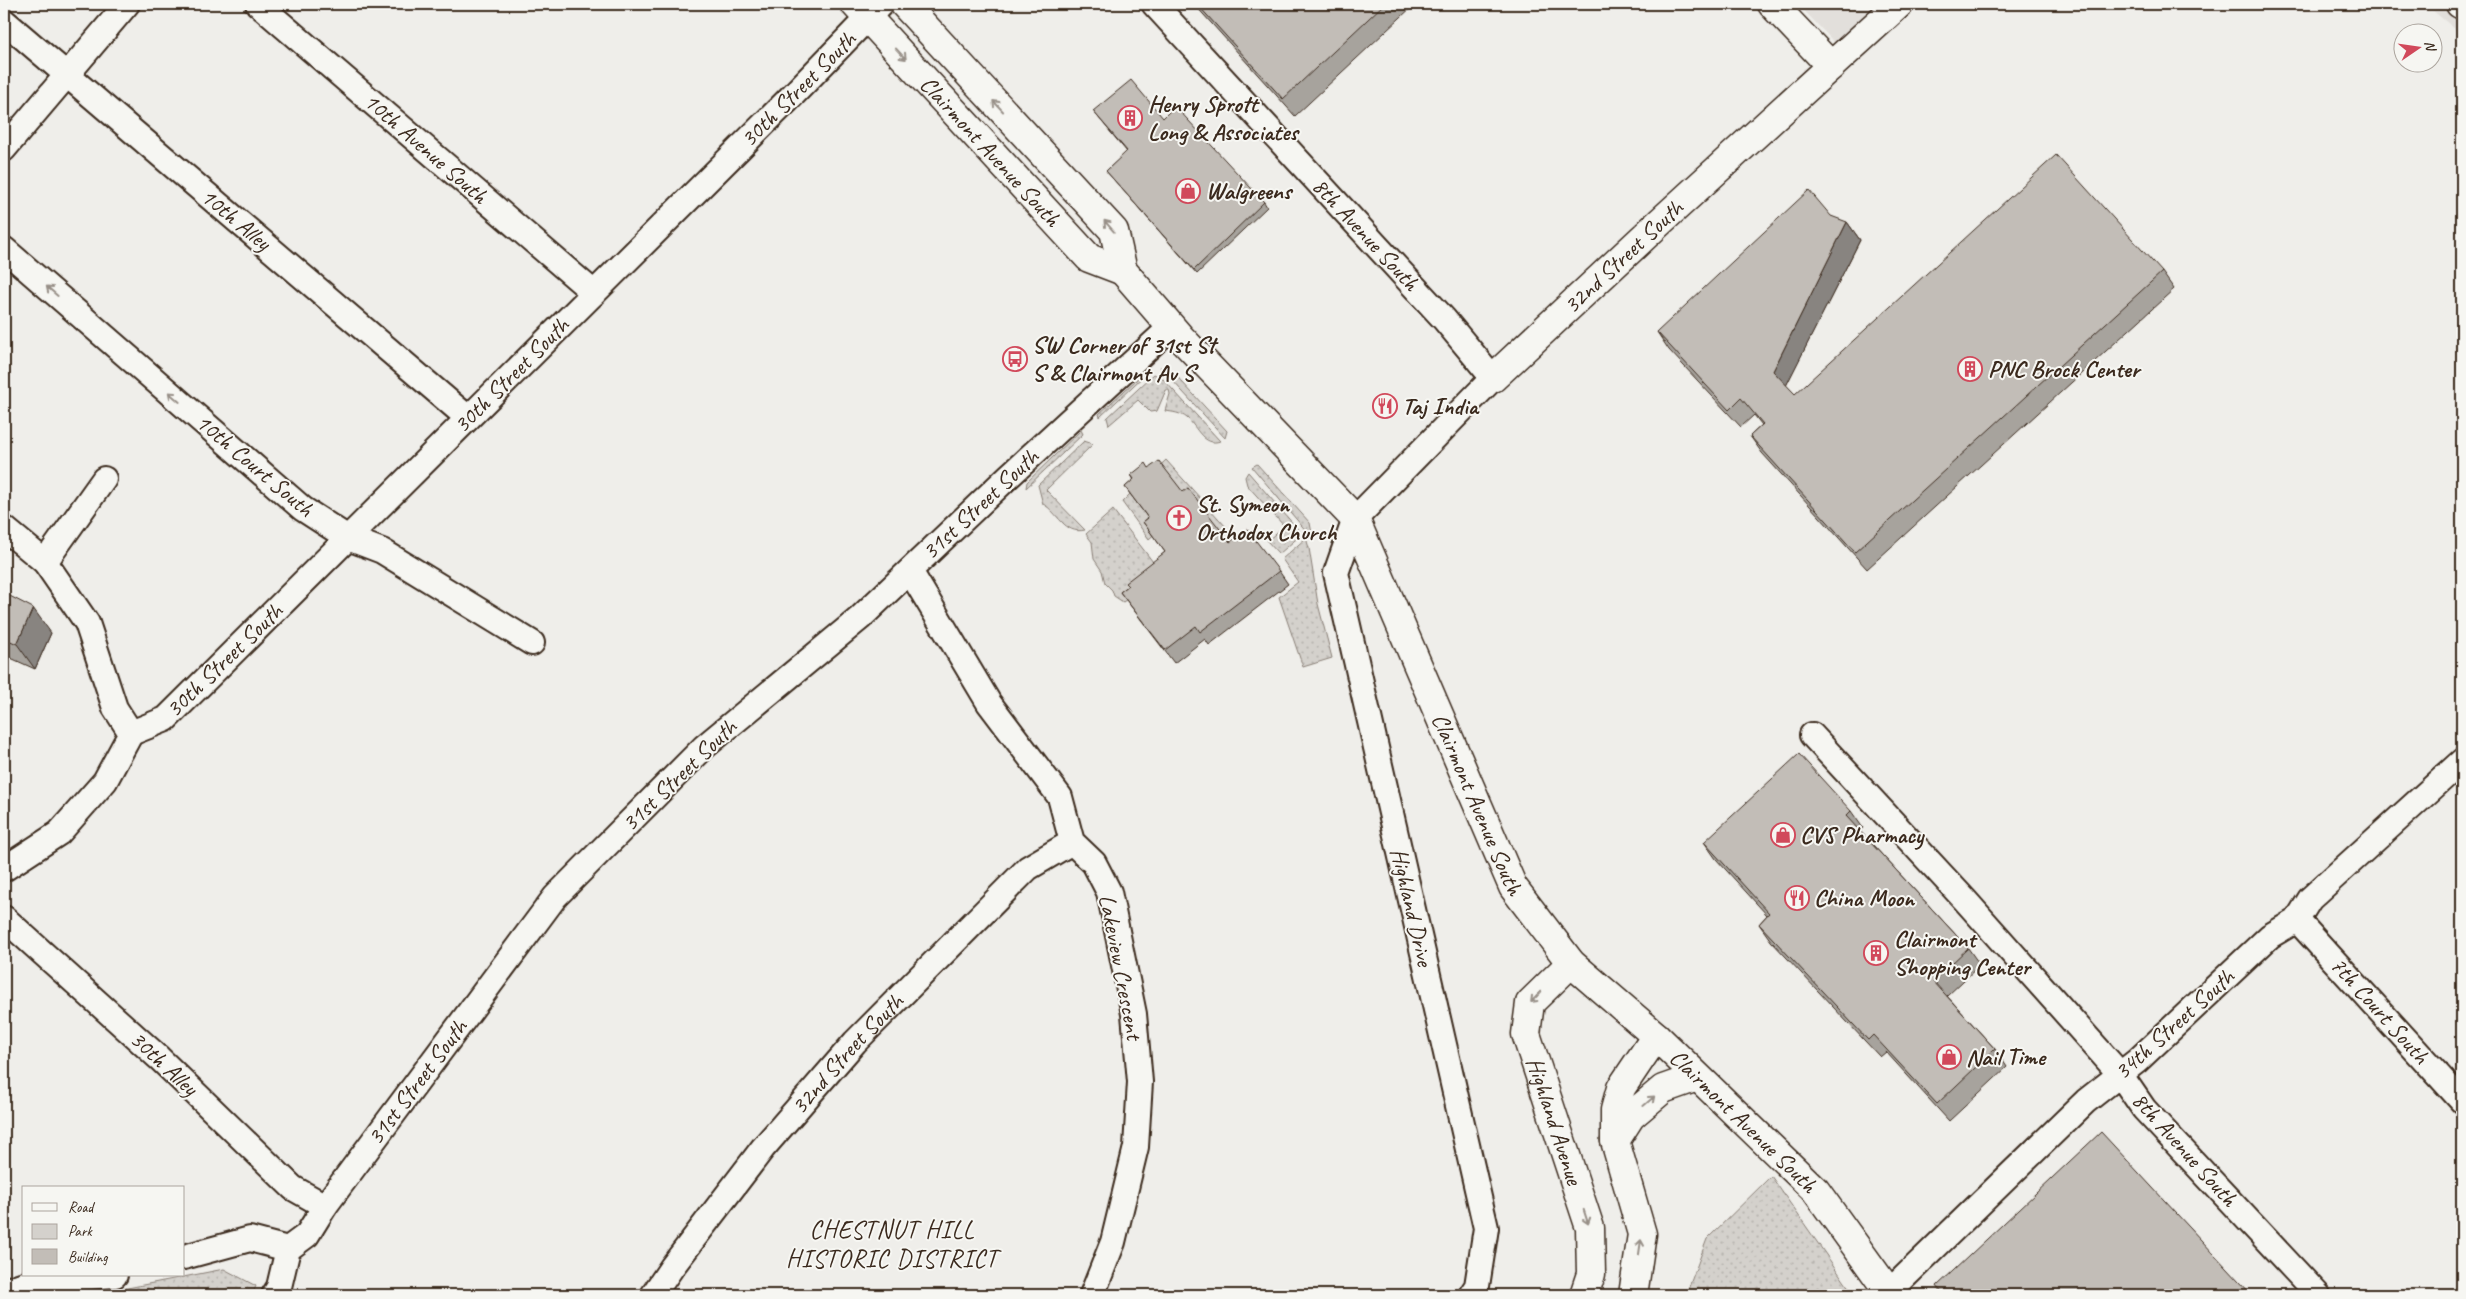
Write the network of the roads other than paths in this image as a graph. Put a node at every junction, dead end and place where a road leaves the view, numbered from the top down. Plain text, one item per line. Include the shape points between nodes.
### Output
1 (127, 4) edge
2 (258, 4) edge
3 (904, 4) edge
4 (1154, 4) edge
5 (1772, 4) edge
6 (1899, 4) edge
7 (868, 8) edge
8 (4, 21) edge
9 (1831, 66) junction
10 (66, 75) junction
11 (4, 149) edge
12 (4, 249) edge
13 (1123, 271) junction
14 (594, 293) junction
15 (1171, 327) junction
16 (1493, 378) junction
17 (468, 418) junction
18 (104, 479) dead end
19 (1355, 519) junction
20 (4, 528) edge
21 (348, 538) junction
22 (45, 562) junction
23 (910, 572) junction
24 (532, 643) dead end
25 (131, 733) junction
26 (1812, 735) dead end
27 (2460, 766) edge
28 (1072, 842) junction
29 (4, 869) edge
30 (4, 918) edge
31 (2297, 920) junction
32 (1571, 963) junction
33 (1656, 1036) junction
34 (2120, 1074) junction
35 (1697, 1077) junction
36 (2462, 1101) edge
37 (1616, 1141) junction
38 (325, 1206) junction
39 (288, 1249) junction
40 (185, 1257) edge
41 (102, 1276) edge
42 (4, 1291) edge
43 (1890, 1294) edge
44 (274, 1295) edge
45 (653, 1295) edge
46 (1092, 1295) edge
47 (1471, 1295) edge
48 (1584, 1295) edge
49 (1633, 1295) edge
50 (2318, 1295) edge

1 - 10 street
2 - 14 street, 10th Avenue South
13 -> 3 street, Clairmont Avenue South via 1114,231
4 - 16 street, 8th Avenue South via 1437,312
5 - 9 street
6 - 9 street, 32nd Street South
7 -> 13 street, Clairmont Avenue South via 1089,258
7 - 14 street, 30th Street South
8 - 10 street, 10th Alley
9 - 16 street, 32nd Street South
10 - 11 street
10 - 17 street, 10th Alley
21 -> 12 street, 10th Court South via 303,509
13 - 15 street, Clairmont Avenue South
14 - 17 street, 30th Street South
15 - 19 street, Clairmont Avenue South
15 - 23 street, 31st Street South via 1001,483
16 - 19 street, 32nd Street South
17 - 21 street, 30th Street South
18 - 22 street
19 - 32 street, Clairmont Avenue South via 1513,887
19 - 47 street, Highland Drive via 1336,573 1486,1228 1477,1286
20 - 22 street
21 - 24 street, 10th Court South via 382,551
21 - 25 street, 30th Street South via 166,719
22 - 25 street via 87,623 116,708
23 - 28 street via 989,703 1060,797
23 - 38 street, 31st Street South via 860,618 704,746 555,898
25 - 29 street via 105,781 60,833
26 - 34 street, 8th Avenue South
27 - 31 street, 34th Street South via 2310,899
28 - 45 street, 32nd Street South via 1028,868 855,1042 763,1148
28 - 46 street, Lakeview Crescent via 1094,863 1109,892 1134,1014 1140,1082 1136,1147 1113,1242
30 - 38 street, 30th Alley via 159,1058 293,1188
31 - 34 street, 34th Street South via 2270,936
31 - 36 street, 7th Court South
32 - 33 street, Clairmont Avenue South
32 -> 48 street, Highland Avenue via 1530,1003 1526,1034 1590,1228 1590,1274
33 - 35 street, Clairmont Avenue South
33 - 37 street via 1621,1088 1615,1110
34 - 43 street, 34th Street South via 2086,1101
34 - 50 street, 8th Avenue South via 2144,1109
37 -> 35 street via 1631,1116 1663,1089
35 - 43 street, Clairmont Avenue South via 1816,1191
49 -> 37 street via 1642,1234
38 - 39 street, 31st Street South via 307,1235
39 - 40 street via 250,1239
39 - 44 street
41 - 42 street via 30,1282

